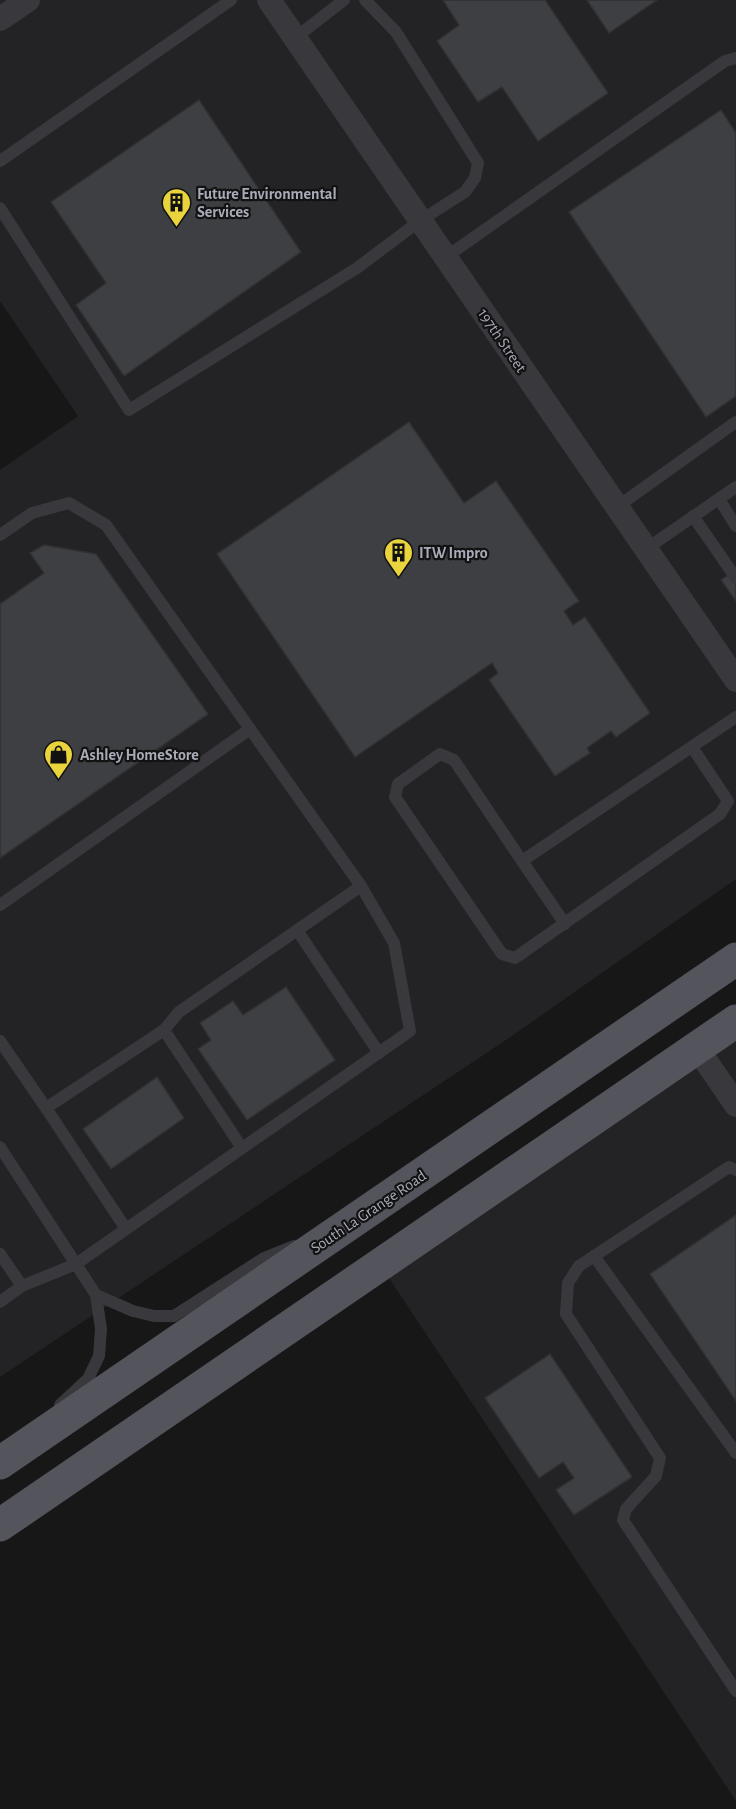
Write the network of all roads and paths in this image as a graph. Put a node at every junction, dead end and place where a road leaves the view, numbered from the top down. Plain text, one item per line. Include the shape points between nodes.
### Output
1 (231, 0) edge
2 (269, 0) edge
3 (344, 0) edge
4 (365, 0) edge
5 (295, 38) junction
6 (736, 58) edge
7 (0, 161) edge
8 (0, 208) edge
9 (421, 220) junction
10 (446, 257) junction
11 (736, 422) edge
12 (736, 487) edge
13 (719, 499) junction
14 (617, 507) junction
15 (693, 516) junction
16 (736, 526) edge
17 (0, 535) edge
18 (646, 549) junction
19 (736, 578) edge
20 (736, 680) edge
21 (736, 717) edge
22 (250, 729) junction
23 (692, 747) junction
24 (522, 861) junction
25 (361, 886) junction
26 (0, 905) edge
27 (565, 924) junction
28 (297, 930) junction
29 (736, 959) edge
30 (736, 1021) edge
31 (164, 1030) junction
32 (0, 1041) edge
33 (697, 1048) junction
34 (379, 1053) junction
35 (736, 1105) edge
36 (46, 1108) junction
37 (0, 1147) edge
38 (242, 1148) junction
39 (736, 1170) edge
40 (351, 1222) junction
41 (126, 1228) junction
42 (0, 1254) edge
43 (594, 1256) junction
44 (76, 1264) junction
45 (22, 1286) junction
46 (96, 1295) junction
47 (0, 1302) edge
48 (736, 1453) edge
49 (0, 1463) edge
50 (0, 1525) edge
51 (734, 1684) edge

1 - 7 lane
2 - 5 street, 197th Street
3 - 5 lane
4 - 9 lane via 396,32 478,163 475,178 465,192
5 - 9 street, 197th Street
6 - 10 lane via 725,61
8 - 9 lane via 129,410 357,268
9 - 10 street, 197th Street
10 - 14 street, 197th Street
11 - 14 lane
12 - 13 lane
13 - 15 lane
13 - 16 lane
14 - 18 street, 197th Street
15 - 18 lane
15 - 19 lane
17 - 22 lane via 32,513 69,503 106,525
18 - 20 street, 197th Street
21 - 23 lane
22 - 25 lane
22 - 26 lane
23 - 24 lane
23 - 27 lane via 728,801 720,814
24 - 27 lane
24 - 27 lane via 454,760 440,754 398,784 395,797 502,954 515,958
25 - 28 lane
25 - 34 lane via 394,943 410,1031
28 - 31 lane via 179,1012
28 - 34 lane
29 - 40 main road, South La Grange Road
30 - 33 main road
31 - 36 lane
31 - 38 lane
32 - 36 lane
33 - 35 street
33 - 50 main road
34 - 38 lane
36 - 41 lane
37 - 44 lane
38 - 41 lane
39 - 43 lane via 729,1167
40 - 46 lane via 264,1258 174,1316 133,1311
40 - 49 main road, South La Grange Road
41 - 44 lane
42 - 45 lane
43 - 48 lane
43 - 51 lane via 579,1266 568,1283 566,1314 660,1458 656,1476 626,1509 623,1520
44 - 45 lane
44 - 46 lane
45 - 47 lane
46 - 49 lane via 101,1329 99,1356 88,1379

